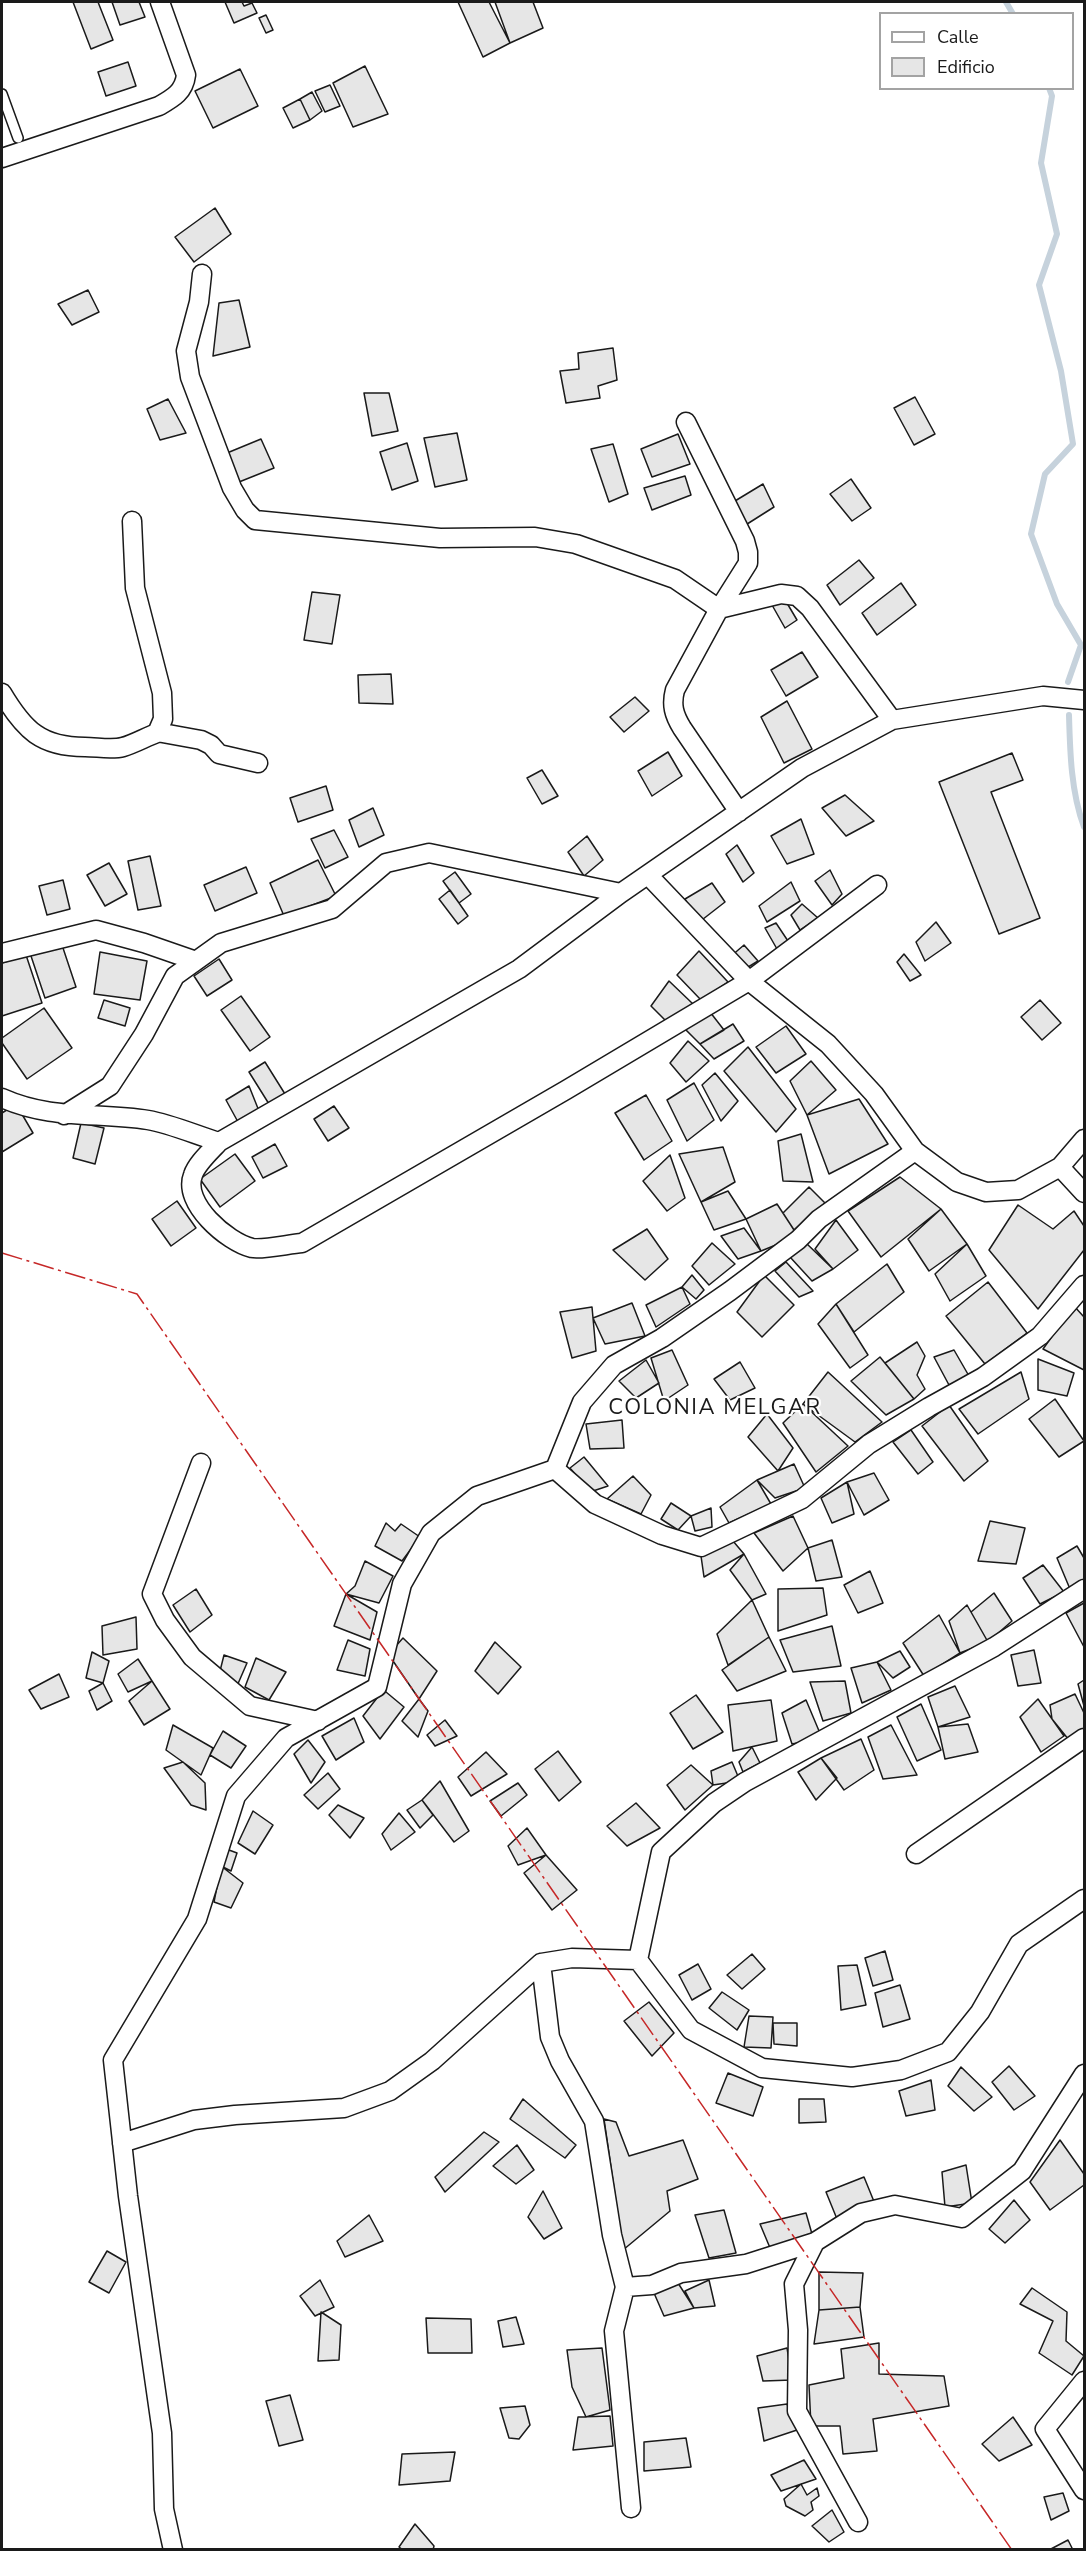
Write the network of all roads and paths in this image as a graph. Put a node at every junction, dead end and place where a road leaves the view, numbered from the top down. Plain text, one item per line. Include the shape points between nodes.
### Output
1 (160, 2) edge
2 (2, 94) edge
3 (18, 138) dead end
4 (2, 158) edge
5 (202, 274) dead end
6 (686, 422) dead end
7 (132, 521) dead end
8 (719, 609) junction
9 (2, 693) edge
10 (1084, 700) edge
11 (892, 720) junction
12 (157, 732) junction
13 (258, 763) dead end
14 (739, 812) junction
15 (648, 875) junction
16 (877, 885) dead end
17 (621, 893) junction
18 (2, 953) edge
19 (196, 961) junction
20 (749, 981) junction
21 (2, 1100) edge
22 (64, 1115) junction
23 (1084, 1139) edge
24 (219, 1142) junction
25 (915, 1151) junction
26 (1060, 1167) junction
27 (1084, 1193) edge
28 (1084, 1285) edge
29 (201, 1463) dead end
30 (555, 1468) junction
31 (1084, 1589) edge
32 (318, 1720) junction
33 (1084, 1738) edge
34 (916, 1854) dead end
35 (1084, 1899) edge
36 (638, 1960) junction
37 (541, 1964) junction
38 (1084, 2074) edge
39 (122, 2143) junction
40 (815, 2242) junction
41 (625, 2287) junction
42 (1084, 2381) edge
43 (1084, 2490) edge
44 (631, 2508) dead end
45 (858, 2522) dead end
46 (172, 2550) edge

1 - 4 street via 186,75 176,96 159,106
2 - 3 lane
5 - 8 street via 186,351 190,377 232,488 255,520 440,538 535,537 576,544 675,579
6 - 8 street via 748,552 748,563
7 - 12 street via 135,588 162,693 163,719
8 - 11 street via 781,594 797,596 810,608
8 - 14 street via 672,701 681,729
9 - 12 street via 15,716 32,732 46,742 65,747 121,747
10 - 11 street via 1043,696
11 - 14 street via 802,768
12 - 13 street via 201,740 219,754
14 - 15 street
15 - 17 street
15 - 20 street
16 - 20 street
17 - 19 street via 429,853 386,863 332,909 221,943
17 - 24 street via 519,969
18 - 19 street via 96,930
19 - 22 street via 175,976 110,1086
20 - 24 street via 302,1243 252,1248 223,1233 207,1219 193,1194 193,1175
20 - 25 street via 828,1044 874,1094
21 - 22 street
22 - 24 street via 148,1120
23 - 26 street
25 - 26 street via 957,1182 986,1192 1018,1190
25 - 30 street via 819,1219 798,1240 730,1291 615,1365 582,1402
26 - 27 street
28 - 30 street via 1040,1336 983,1377 869,1444 802,1499 701,1547 663,1535 595,1504
29 - 32 street via 152,1594 192,1658 250,1706
30 - 32 street via 477,1496 431,1533 402,1584 377,1687
31 - 36 street via 994,1647 745,1782 714,1803 661,1852
32 - 39 street via 286,1738 236,1796 197,1919 113,2060
33 - 34 street
35 - 36 street via 1019,1944 980,2012 948,2052 901,2070 852,2077 762,2068 691,2030
36 - 37 street via 572,1958
37 - 39 street via 432,2061 390,2091 344,2108 194,2120
37 - 41 street via 550,2037 594,2121 612,2235
38 - 40 street via 1022,2171 962,2218 895,2205 861,2213
39 - 46 street via 162,2433 164,2510
40 - 41 street via 746,2264 681,2273 652,2284
40 - 45 street via 794,2284 797,2411
41 - 44 street via 614,2331
42 - 43 street via 1045,2429

